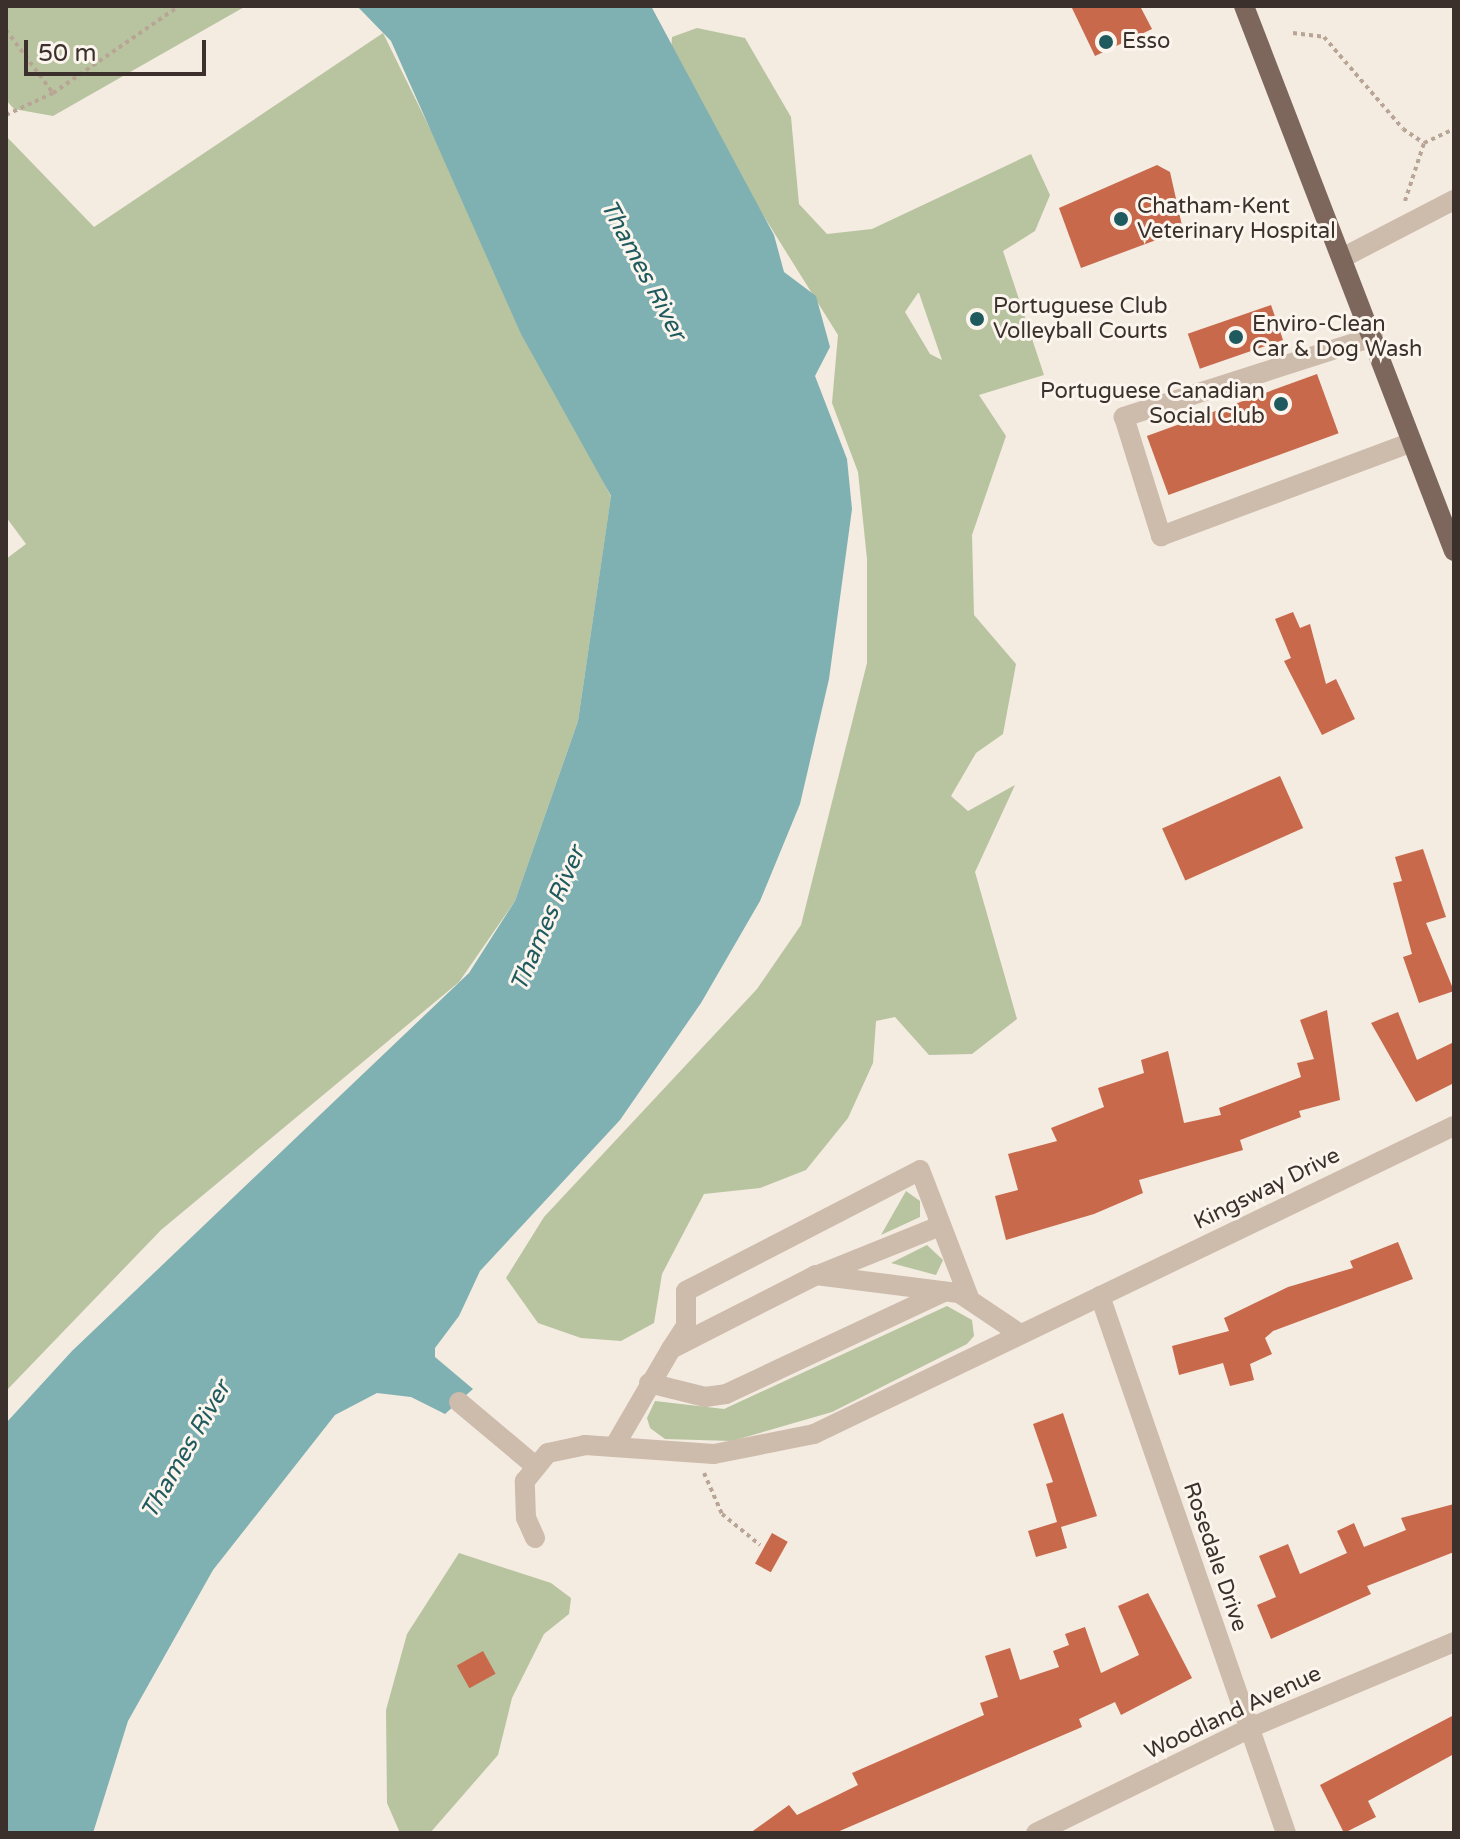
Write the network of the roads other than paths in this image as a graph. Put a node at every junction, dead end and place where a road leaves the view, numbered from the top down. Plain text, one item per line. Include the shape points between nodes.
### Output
1 (1244, 6) edge
2 (1454, 200) edge
3 (1344, 257) junction
4 (1373, 337) junction
5 (1412, 442) junction
6 (1454, 551) edge
7 (1454, 1126) edge
8 (940, 1226) junction
9 (816, 1275) junction
10 (945, 1291) junction
11 (1100, 1296) junction
12 (970, 1300) junction
13 (1020, 1334) junction
14 (671, 1349) junction
15 (649, 1383) junction
16 (459, 1402) dead end
17 (614, 1447) junction
18 (533, 1464) junction
19 (535, 1538) dead end
20 (1454, 1642) edge
21 (1252, 1727) junction
22 (1036, 1833) edge
23 (1286, 1833) edge

1 - 3 main road
2 - 3 street
3 - 4 main road
4 - 5 main road
4 - 5 street via 1124,417 1161,536
5 - 6 main road
7 - 11 street, Kingsway Drive
8 - 9 street
8 - 12 street
8 - 14 street via 920,1170 686,1291 686,1326
9 - 10 street
9 - 14 street
10 - 12 street
10 - 15 street via 726,1394 705,1397
11 - 13 street, Kingsway Drive
11 - 21 street, Rosedale Drive
12 - 13 street
13 - 17 street, Kingsway Drive via 814,1434 753,1451
14 - 15 street
15 - 17 street
16 - 18 street
17 - 18 street, Kingsway Drive via 563,1448
18 - 19 street via 523,1500
20 - 21 street, Woodland Avenue
21 - 22 street, Woodland Avenue
21 - 23 street, Rosedale Drive

